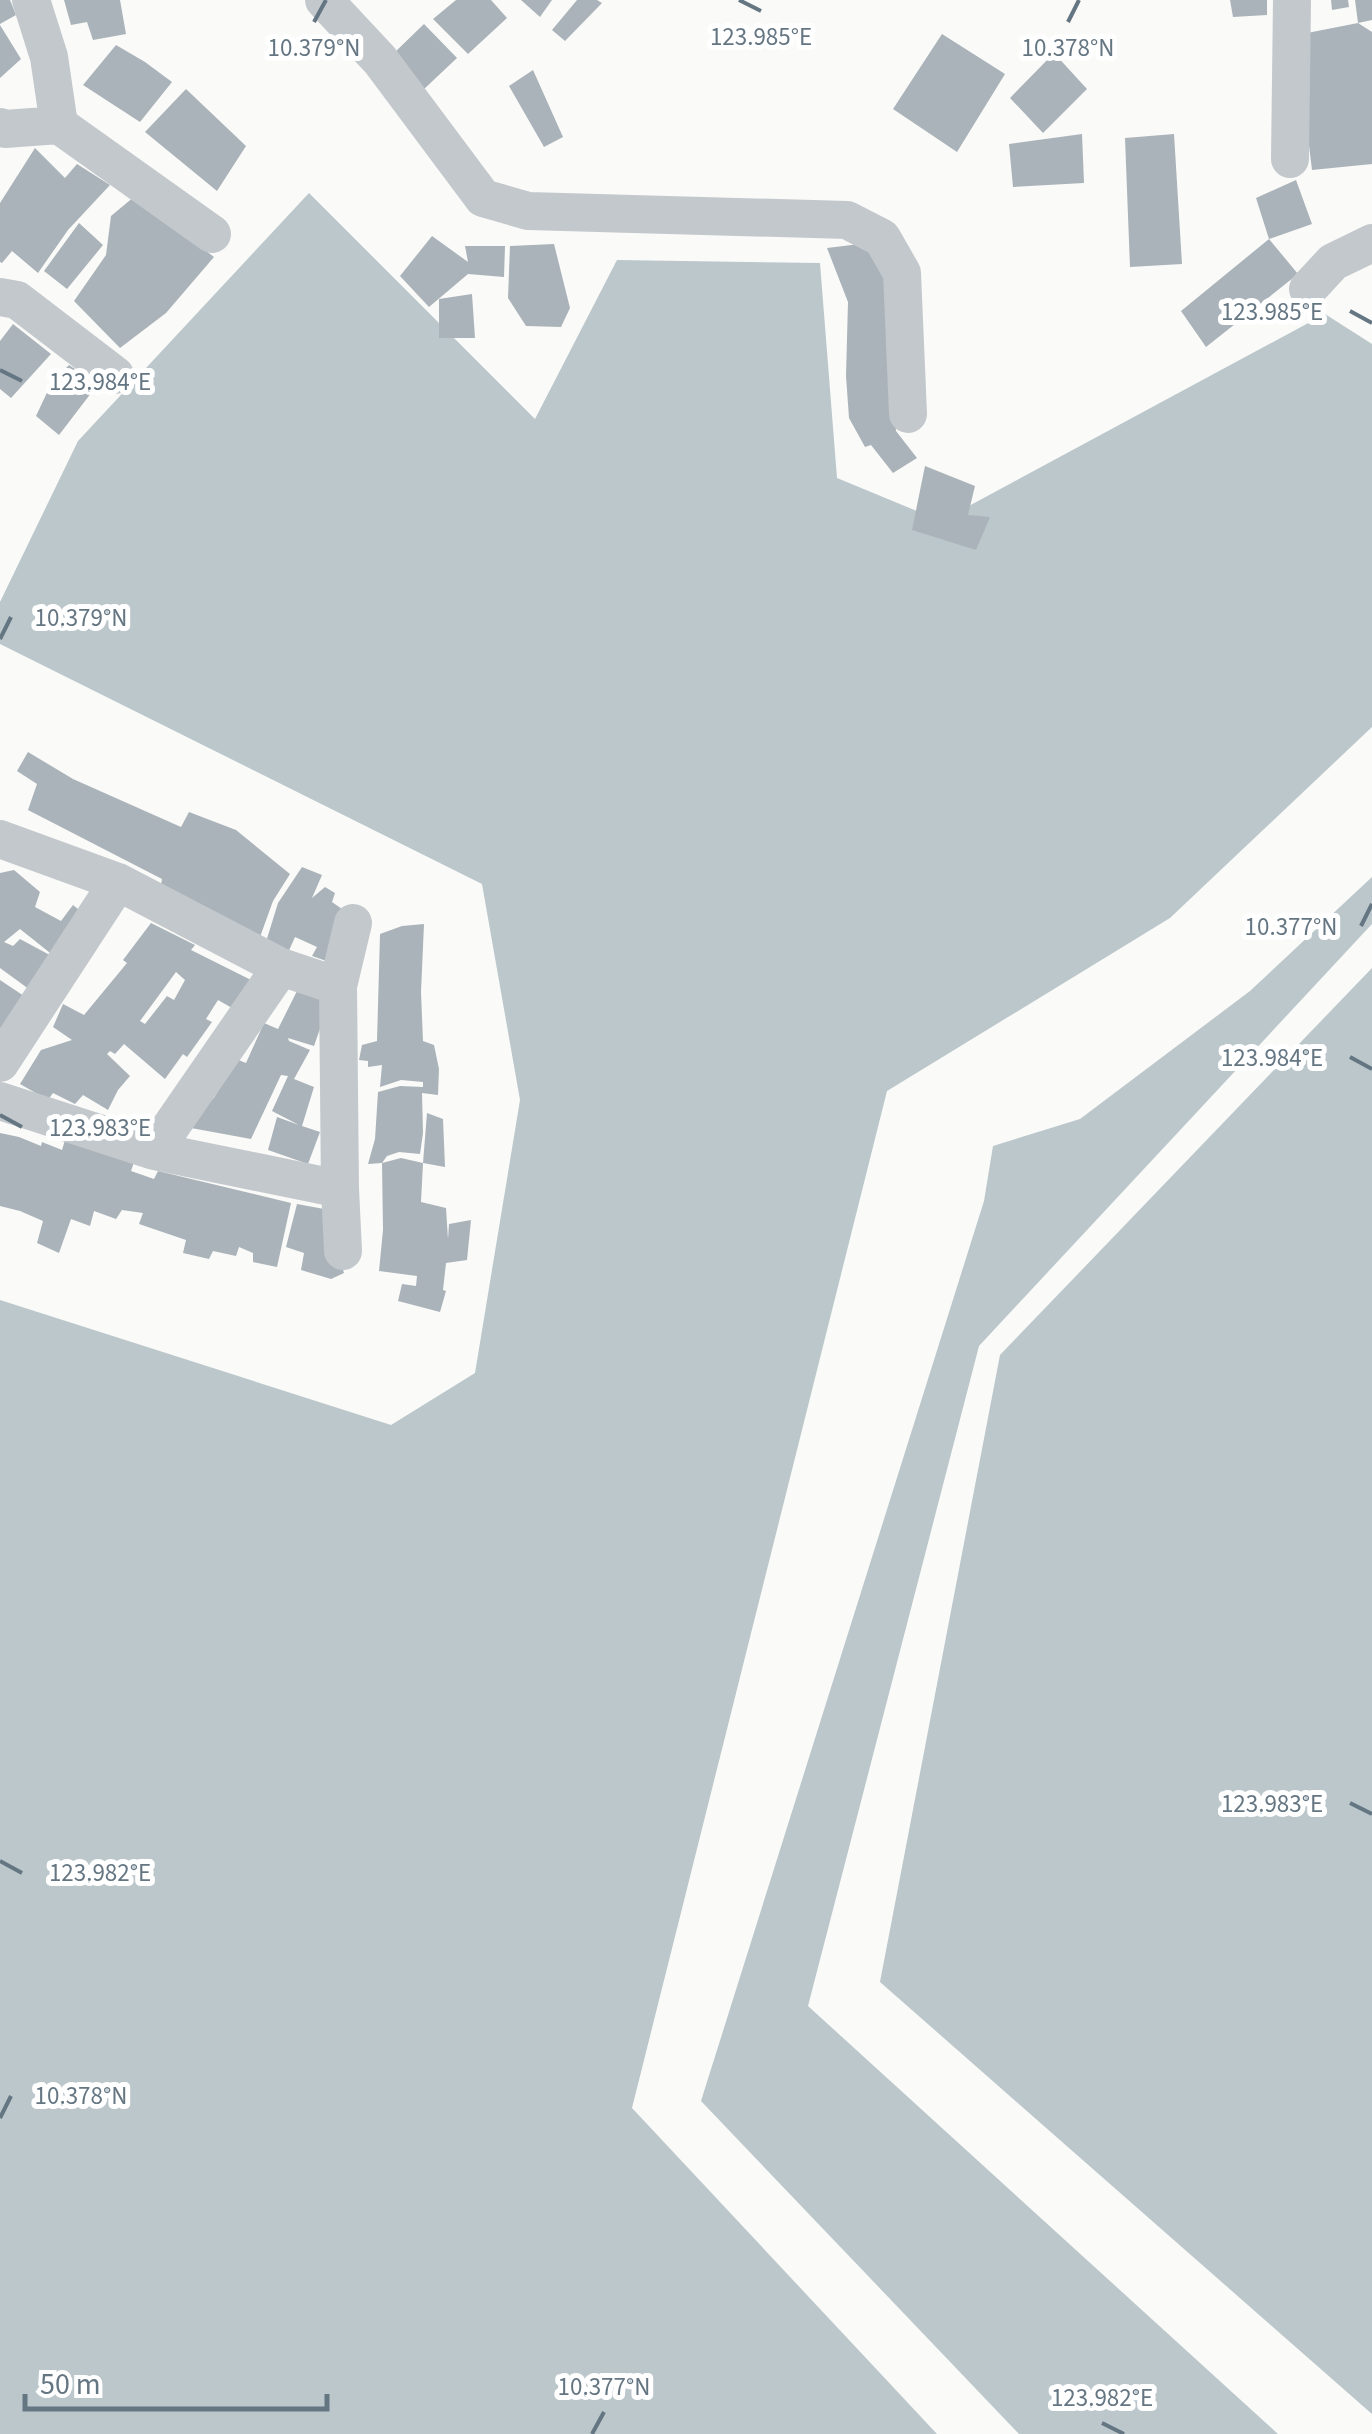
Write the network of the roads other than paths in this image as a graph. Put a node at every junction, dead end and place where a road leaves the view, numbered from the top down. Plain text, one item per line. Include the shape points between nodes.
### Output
1 (31, 0) edge
2 (324, 0) edge
3 (1292, 0) edge
4 (59, 125) junction
5 (0, 127) edge
6 (1290, 159) dead end
7 (212, 234) dead end
8 (1372, 243) edge
9 (1308, 290) dead end
10 (0, 298) edge
11 (115, 375) dead end
12 (908, 414) dead end
13 (0, 839) edge
14 (118, 882) junction
15 (353, 923) dead end
16 (281, 967) junction
17 (338, 986) junction
18 (0, 1064) edge
19 (0, 1101) edge
20 (154, 1151) junction
21 (340, 1189) junction
22 (343, 1251) dead end

1 - 4 street via 49,56
2 - 12 street via 380,60 483,198 528,211 846,220 882,238 902,273
3 - 6 street
4 - 5 street
4 - 7 street
8 - 9 street via 1333,262
10 - 11 street via 17,300
13 - 14 street
14 - 16 street
14 - 18 street
15 - 17 street
16 - 17 street
16 - 20 street
17 - 21 street
19 - 20 street
20 - 21 street
21 - 22 street

